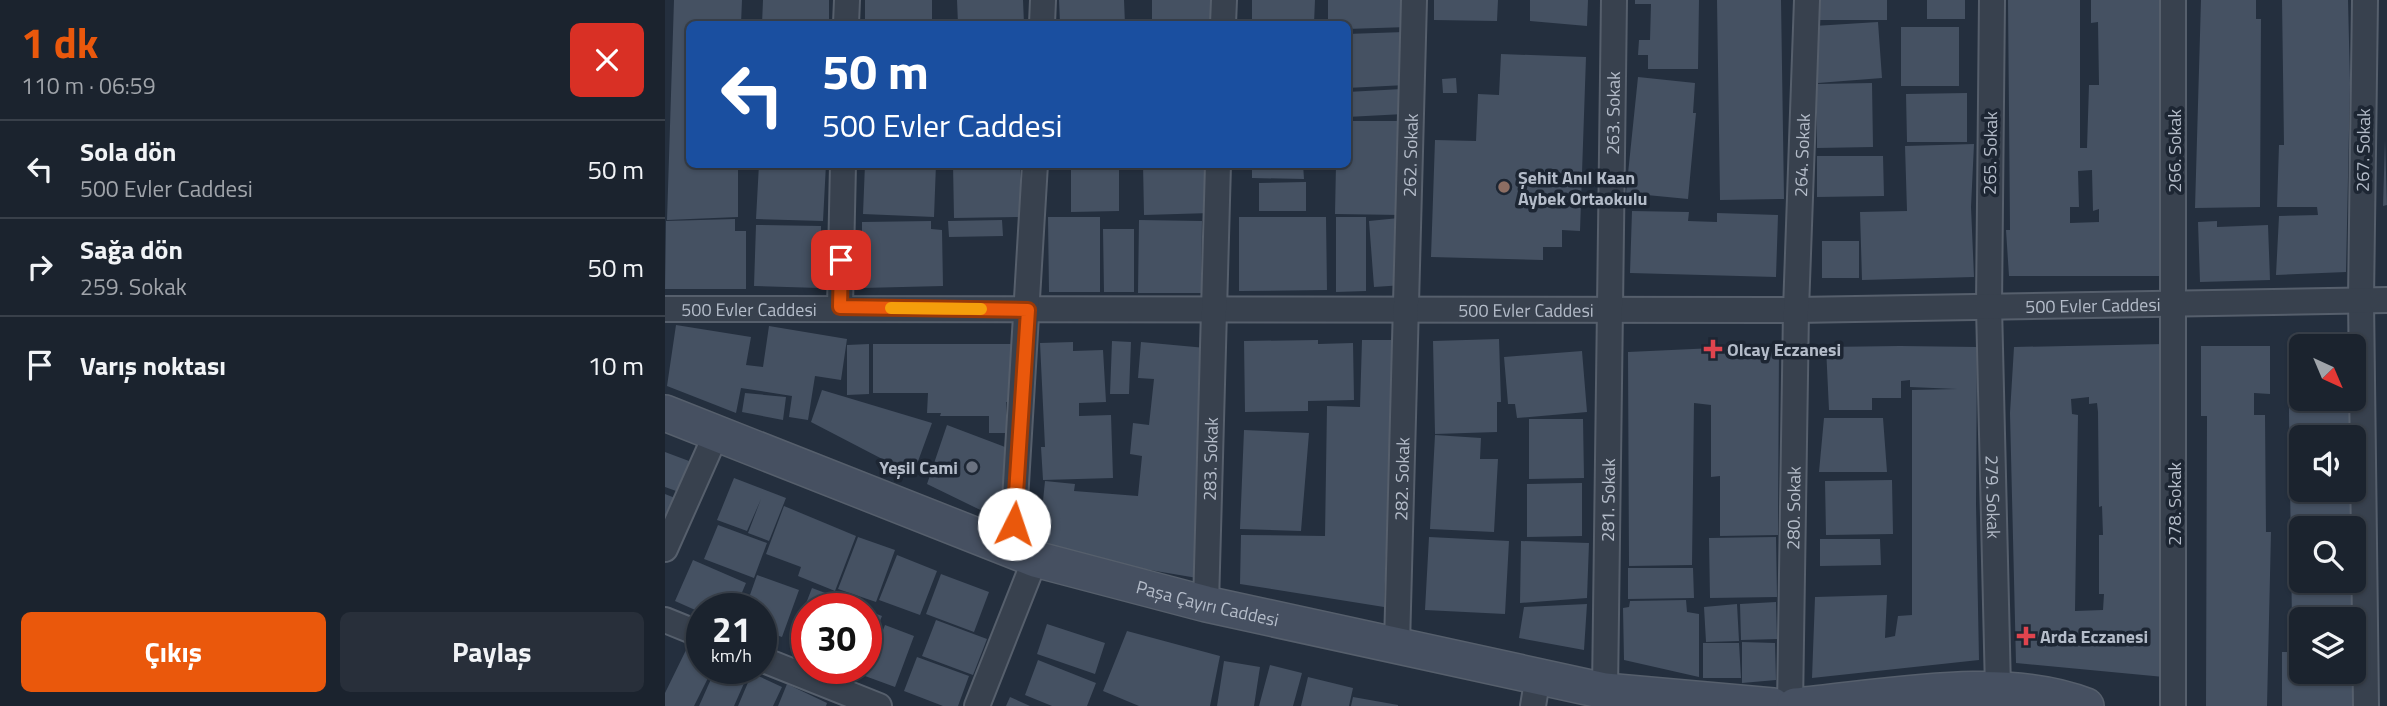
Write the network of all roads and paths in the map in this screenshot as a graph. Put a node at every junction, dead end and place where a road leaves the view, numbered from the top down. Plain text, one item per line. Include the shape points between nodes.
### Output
1 (847, 0) edge
2 (1043, 0) edge
3 (1224, 0) edge
4 (1414, 0) edge
5 (1614, 0) edge
6 (1807, 0) edge
7 (1992, 0) edge
8 (2173, 0) edge
9 (2365, 0) edge
10 (846, 21) edge
11 (1042, 21) edge
12 (1223, 21) edge
13 (843, 168) edge
14 (1035, 168) edge
15 (1218, 168) edge
16 (2361, 299) junction
17 (2387, 300) edge
18 (2176, 302) junction
19 (1989, 306) junction
20 (840, 307) junction
21 (665, 309) edge
22 (1028, 310) junction
23 (1796, 310) junction
24 (1405, 311) junction
25 (1609, 311) junction
26 (1213, 312) junction
27 (665, 413) edge
28 (717, 432) junction
29 (665, 549) edge
30 (1024, 555) junction
31 (1206, 604) junction
32 (665, 620) edge
33 (686, 629) edge
34 (1397, 645) junction
35 (777, 665) edge
36 (1536, 691) edge
37 (1605, 691) junction
38 (1975, 695) edge
39 (879, 706) edge
40 (977, 706) edge
41 (1773, 706) edge
42 (1793, 706) edge
43 (2086, 706) edge
44 (2173, 706) edge
45 (2366, 706) edge

1 - 10 street
2 - 11 street
3 - 12 street
4 - 24 street, 262. Sokak
5 - 25 street, 263. Sokak
6 - 23 street, 264. Sokak
7 - 19 street, 265. Sokak
8 - 18 street, 266. Sokak
9 - 16 street, 267. Sokak
13 - 20 street
14 - 22 street
15 - 26 street, 283. Sokak
16 - 17 street, 500 Evler Caddesi
16 - 18 street, 500 Evler Caddesi
16 - 45 street, 267. Sokak
18 - 19 street, 500 Evler Caddesi
18 - 44 street, 278. Sokak
19 - 23 street, 500 Evler Caddesi
19 - 38 street, 279. Sokak
20 - 21 street, 500 Evler Caddesi
20 - 22 street, 500 Evler Caddesi
22 - 26 street, 500 Evler Caddesi
22 - 30 street
23 - 25 street, 500 Evler Caddesi
23 - 42 street, 280. Sokak
24 - 25 street, 500 Evler Caddesi
24 - 26 street, 500 Evler Caddesi
24 - 34 street, 282. Sokak
25 - 37 street, 281. Sokak
26 - 31 street, 283. Sokak
27 - 28 street, Paşa Çayırı Caddesi
28 - 29 street
28 - 30 street, Paşa Çayırı Caddesi
30 - 31 street, Paşa Çayırı Caddesi
30 - 40 street
31 - 34 street, Paşa Çayırı Caddesi
32 - 33 street
34 - 36 street, Paşa Çayırı Caddesi
35 - 39 street
36 - 37 street, Paşa Çayırı Caddesi
37 - 41 street, Paşa Çayırı Caddesi
38 - 42 street
38 - 43 street via 2038,693

